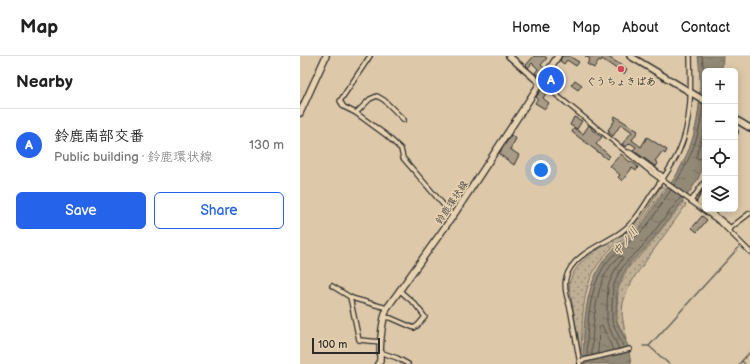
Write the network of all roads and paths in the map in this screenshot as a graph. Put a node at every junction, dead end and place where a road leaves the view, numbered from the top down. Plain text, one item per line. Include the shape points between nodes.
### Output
1 (326, 56) edge
2 (370, 56) edge
3 (509, 56) edge
4 (558, 56) edge
5 (630, 56) edge
6 (690, 56) edge
7 (540, 83) junction
8 (691, 93) junction
9 (702, 99) edge
10 (300, 113) edge
11 (356, 113) junction
12 (404, 120) dead end
13 (738, 121) edge
14 (750, 128) edge
15 (663, 179) junction
16 (702, 185) edge
17 (702, 196) edge
18 (691, 200) junction
19 (702, 204) edge
20 (711, 212) edge
21 (750, 213) edge
22 (453, 216) junction
23 (730, 229) junction
24 (750, 252) edge
25 (332, 286) dead end
26 (399, 290) junction
27 (350, 297) junction
28 (387, 308) junction
29 (384, 317) junction
30 (381, 342) junction
31 (630, 348) dead end
32 (380, 352) junction
33 (580, 362) edge
34 (378, 364) edge
35 (408, 364) edge

1 - 10 main road
2 - 11 street via 340,101 344,107
3 - 7 main road
4 - 7 main road, 鈴鹿環状線
5 - 8 main road
6 - 8 street
7 - 15 street
7 - 22 main road, 鈴鹿環状線
8 - 9 main road
8 - 15 street via 689,117 682,143
11 - 12 street via 370,99 377,96
11 - 22 street via 402,149 403,158
13 - 14 main road
15 - 18 street
15 - 33 street via 629,226 581,257 568,273 565,284
16 - 18 street
17 - 19 street via 699,202
18 - 23 street
20 - 23 street
21 - 23 street
22 - 26 main road, 鈴鹿環状線
23 - 24 street
25 - 27 street
26 - 28 main road, 鈴鹿環状線
26 - 29 street via 425,317 414,328
27 - 28 street
27 - 30 street via 359,340
28 - 29 main road, 鈴鹿環状線
29 - 30 main road, 鈴鹿環状線
30 - 32 main road, 鈴鹿環状線
31 - 33 street
32 - 34 main road, 鈴鹿環状線
32 - 35 street

